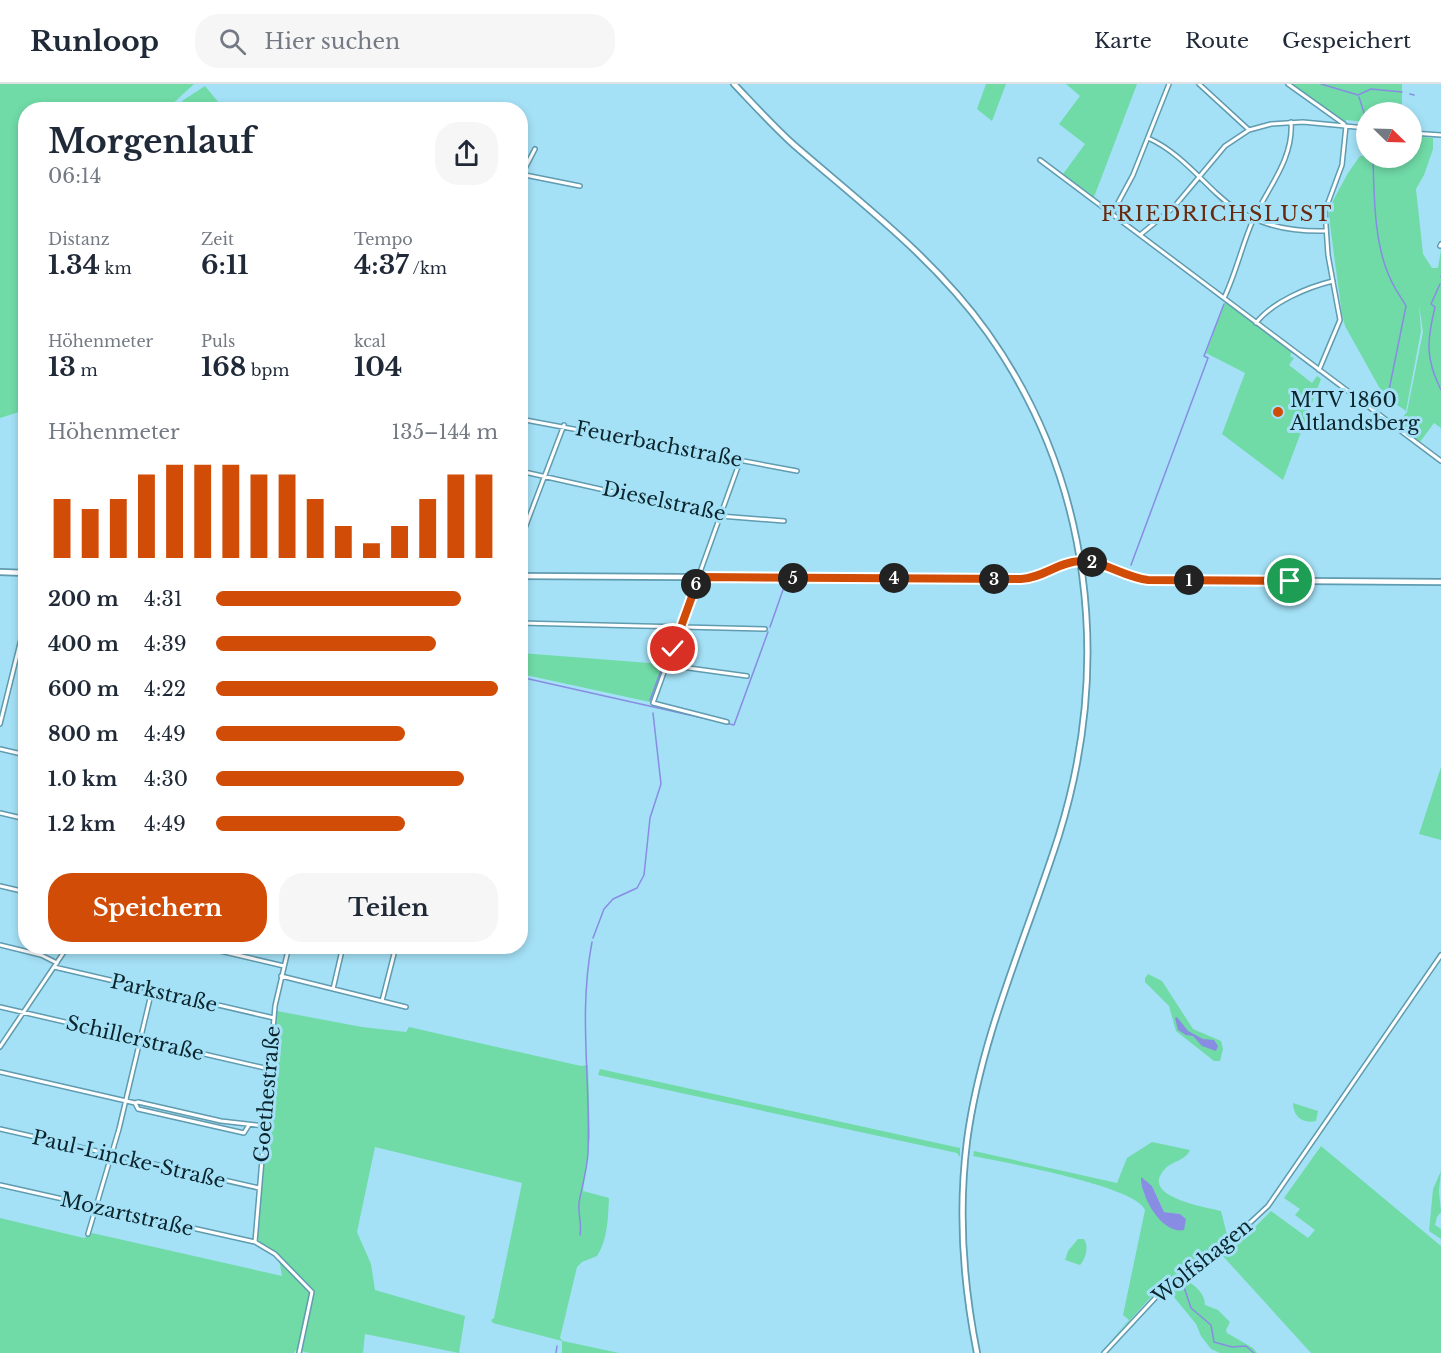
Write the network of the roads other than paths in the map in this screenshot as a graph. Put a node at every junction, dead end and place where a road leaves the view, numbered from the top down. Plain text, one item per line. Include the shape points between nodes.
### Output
1 (734, 84) edge
2 (1169, 84) edge
3 (1199, 84) edge
4 (1288, 84) edge
5 (1292, 122) junction
6 (1346, 125) junction
7 (1356, 126) edge
8 (1249, 130) junction
9 (1422, 134) edge
10 (1441, 135) edge
11 (1148, 138) junction
12 (534, 149) dead end
13 (1040, 160) dead end
14 (528, 161) edge
15 (528, 175) edge
16 (1200, 176) junction
17 (580, 186) dead end
18 (1112, 214) junction
19 (1254, 219) junction
20 (1326, 231) junction
21 (1140, 235) junction
22 (1333, 281) junction
23 (1224, 298) junction
24 (1256, 323) junction
25 (1319, 370) junction
26 (528, 420) edge
27 (564, 425) junction
28 (740, 461) junction
29 (1441, 461) edge
30 (797, 471) dead end
31 (528, 472) edge
32 (545, 475) junction
33 (720, 516) junction
34 (784, 521) dead end
35 (528, 523) edge
36 (1081, 561) junction
37 (0, 572) edge
38 (18, 573) edge
39 (528, 576) edge
40 (699, 577) junction
41 (1441, 582) edge
42 (528, 623) edge
43 (681, 626) junction
44 (765, 629) dead end
45 (18, 651) edge
46 (667, 665) junction
47 (747, 676) dead end
48 (728, 722) dead end
49 (0, 724) edge
50 (0, 749) edge
51 (18, 753) edge
52 (0, 813) edge
53 (18, 817) edge
54 (0, 886) edge
55 (18, 890) edge
56 (0, 945) edge
57 (18, 949) edge
58 (37, 954) edge
59 (63, 954) edge
60 (234, 954) edge
61 (287, 954) edge
62 (341, 954) edge
63 (394, 954) edge
64 (1441, 955) edge
65 (55, 965) junction
66 (284, 966) junction
67 (281, 976) junction
68 (333, 989) junction
69 (152, 990) junction
70 (382, 1001) junction
71 (0, 1007) edge
72 (406, 1007) dead end
73 (24, 1011) junction
74 (274, 1018) junction
75 (141, 1039) junction
76 (0, 1047) edge
77 (269, 1069) junction
78 (0, 1072) edge
79 (126, 1101) junction
80 (135, 1103) junction
81 (249, 1125) junction
82 (264, 1126) junction
83 (0, 1129) edge
84 (112, 1155) junction
85 (0, 1185) edge
86 (259, 1188) junction
87 (96, 1207) junction
88 (88, 1234) dead end
89 (255, 1242) junction
90 (298, 1353) edge
91 (976, 1353) edge
92 (1104, 1353) edge

1 - 36 main road via 793,144 921,255 987,333 1043,433 1062,483
2 - 11 street
3 - 8 street
4 - 6 street
5 - 6 street
5 - 8 street
5 - 19 street via 1282,164
6 - 7 street
6 - 20 street via 1342,165 1326,208
8 - 16 street via 1225,146
9 - 10 street
11 - 16 street
11 - 18 street
12 - 14 street
13 - 18 street
15 - 17 street
16 - 19 street via 1228,204
16 - 21 street via 1169,212
18 - 21 street
19 - 20 street via 1291,231
19 - 23 street
20 - 22 street
21 - 23 street
22 - 24 street via 1293,297
22 - 25 street via 1340,320
23 - 24 street
24 - 25 street
25 - 29 street
26 - 27 street, Feuerbachstraße
27 - 28 street, Feuerbachstraße
27 - 32 street
28 - 30 street, Feuerbachstraße
28 - 33 street
31 - 32 street, Dieselstraße
32 - 33 street, Dieselstraße
32 - 35 street
33 - 34 street, Dieselstraße
33 - 40 street
36 - 40 main road via 1067,562 1036,577 1021,579
36 - 41 main road via 1100,563 1131,577 1150,580
36 - 91 main road via 1088,638 1087,694 1077,762 1059,834 990,1039 967,1140 961,1224
37 - 38 main road
39 - 40 main road
40 - 43 street
42 - 43 street
43 - 44 street
43 - 46 street
45 - 49 street
46 - 47 street
46 - 48 street via 653,703
50 - 51 street
52 - 53 street
54 - 55 street
56 - 57 street, Parkstraße
58 - 65 street, Parkstraße
59 - 65 street
60 - 66 street
61 - 66 street, Goethestraße
62 - 68 street
63 - 70 street
64 - 92 street, Wolfshagen via 1260,1215 1158,1295
65 - 69 street, Parkstraße
65 - 73 street
66 - 67 street, Goethestraße
67 - 68 street
67 - 74 street, Goethestraße
68 - 70 street
69 - 74 street, Parkstraße
69 - 75 street
70 - 72 street
71 - 73 street, Schillerstraße
73 - 75 street, Schillerstraße
73 - 76 street
74 - 77 street, Goethestraße
75 - 77 street, Schillerstraße
75 - 79 street
77 - 82 street, Goethestraße
78 - 79 street
79 - 80 street
79 - 84 street
80 - 81 street
80 - 81 street via 138,1109 244,1133
81 - 82 street
82 - 86 street, Goethestraße
83 - 84 street, Paul-Lincke-Straße
84 - 86 street, Paul-Lincke-Straße
84 - 87 street
85 - 87 street, Mozartstraße
86 - 89 street, Goethestraße
87 - 88 street
87 - 89 street, Mozartstraße
89 - 90 street via 274,1254 312,1292

